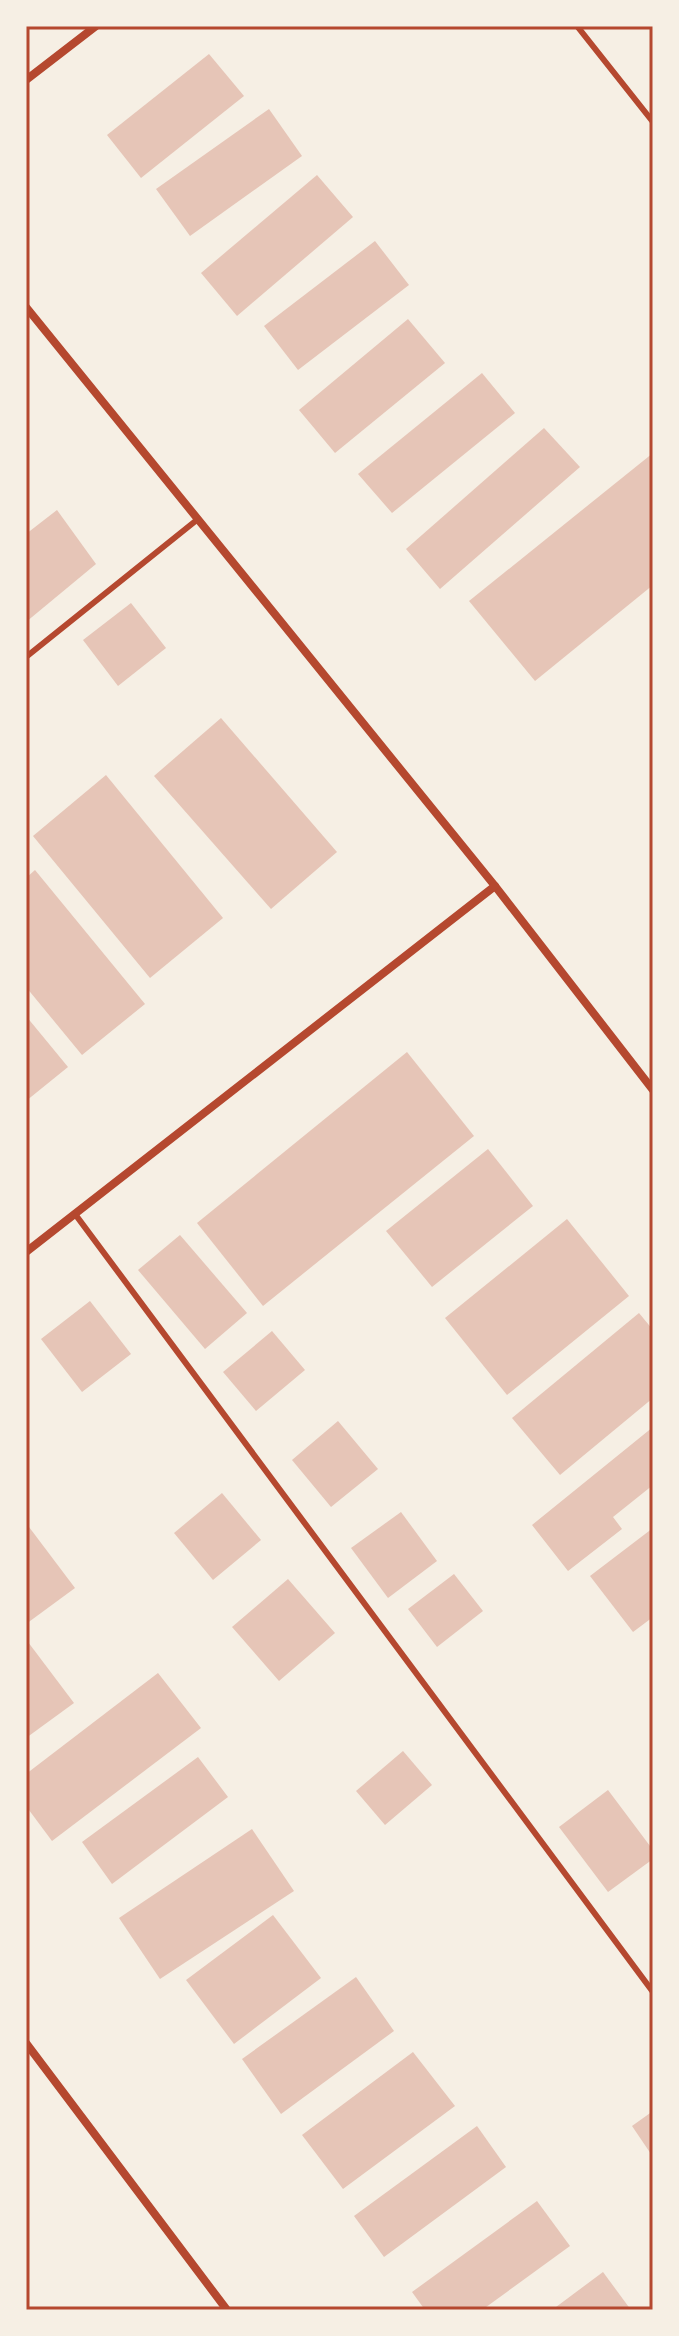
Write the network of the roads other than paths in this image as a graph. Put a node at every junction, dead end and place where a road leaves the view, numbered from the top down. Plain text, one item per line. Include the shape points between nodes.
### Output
1 (96, 26) edge
2 (577, 26) edge
3 (26, 80) edge
4 (653, 122) edge
5 (26, 307) edge
6 (198, 519) junction
7 (26, 657) edge
8 (495, 886) junction
9 (653, 1090) edge
10 (75, 1214) junction
11 (26, 1252) edge
12 (653, 1992) edge
13 (26, 2043) edge
14 (227, 2310) edge

1 - 3 street
2 - 4 lane
5 - 6 street
6 - 7 lane
6 - 8 street
8 - 9 street
8 - 10 street
10 - 11 street
10 - 12 lane
13 - 14 street

